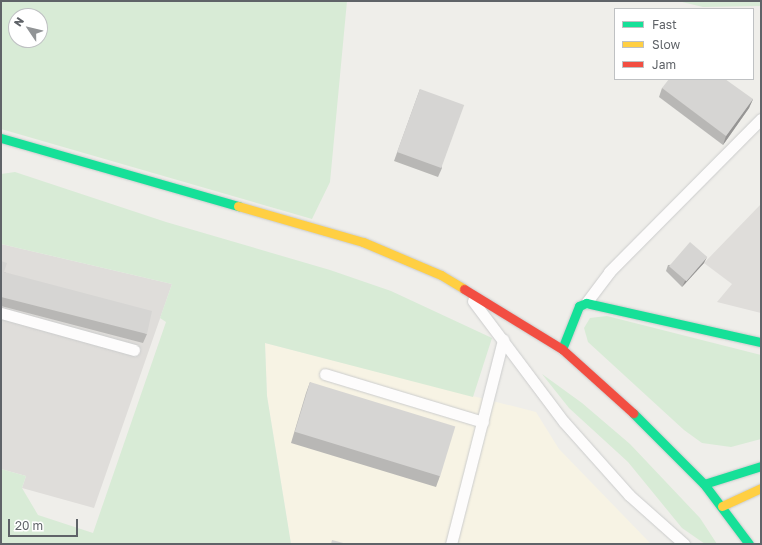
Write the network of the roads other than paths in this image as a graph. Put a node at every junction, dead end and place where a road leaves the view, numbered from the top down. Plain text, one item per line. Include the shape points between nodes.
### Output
1 (761, 119) edge
2 (1, 138) edge
3 (463, 288) junction
4 (586, 303) junction
5 (1, 313) edge
6 (503, 340) junction
7 (761, 342) edge
8 (562, 349) junction
9 (134, 350) dead end
10 (325, 374) dead end
11 (483, 422) junction
12 (761, 466) edge
13 (704, 484) junction
14 (761, 488) edge
15 (722, 506) junction
16 (451, 544) edge
17 (684, 544) edge
18 (749, 544) edge

1 - 4 lane via 609,272
2 - 3 main road via 363,242 441,275
3 - 6 lane
3 - 8 main road
4 - 7 main road
4 - 8 main road via 579,306
5 - 9 lane
6 - 11 lane
6 - 17 lane via 564,422 629,495
8 - 13 main road via 644,423
10 - 11 lane
11 - 16 lane
12 - 13 main road
13 - 15 main road
14 - 15 main road
15 - 18 main road

